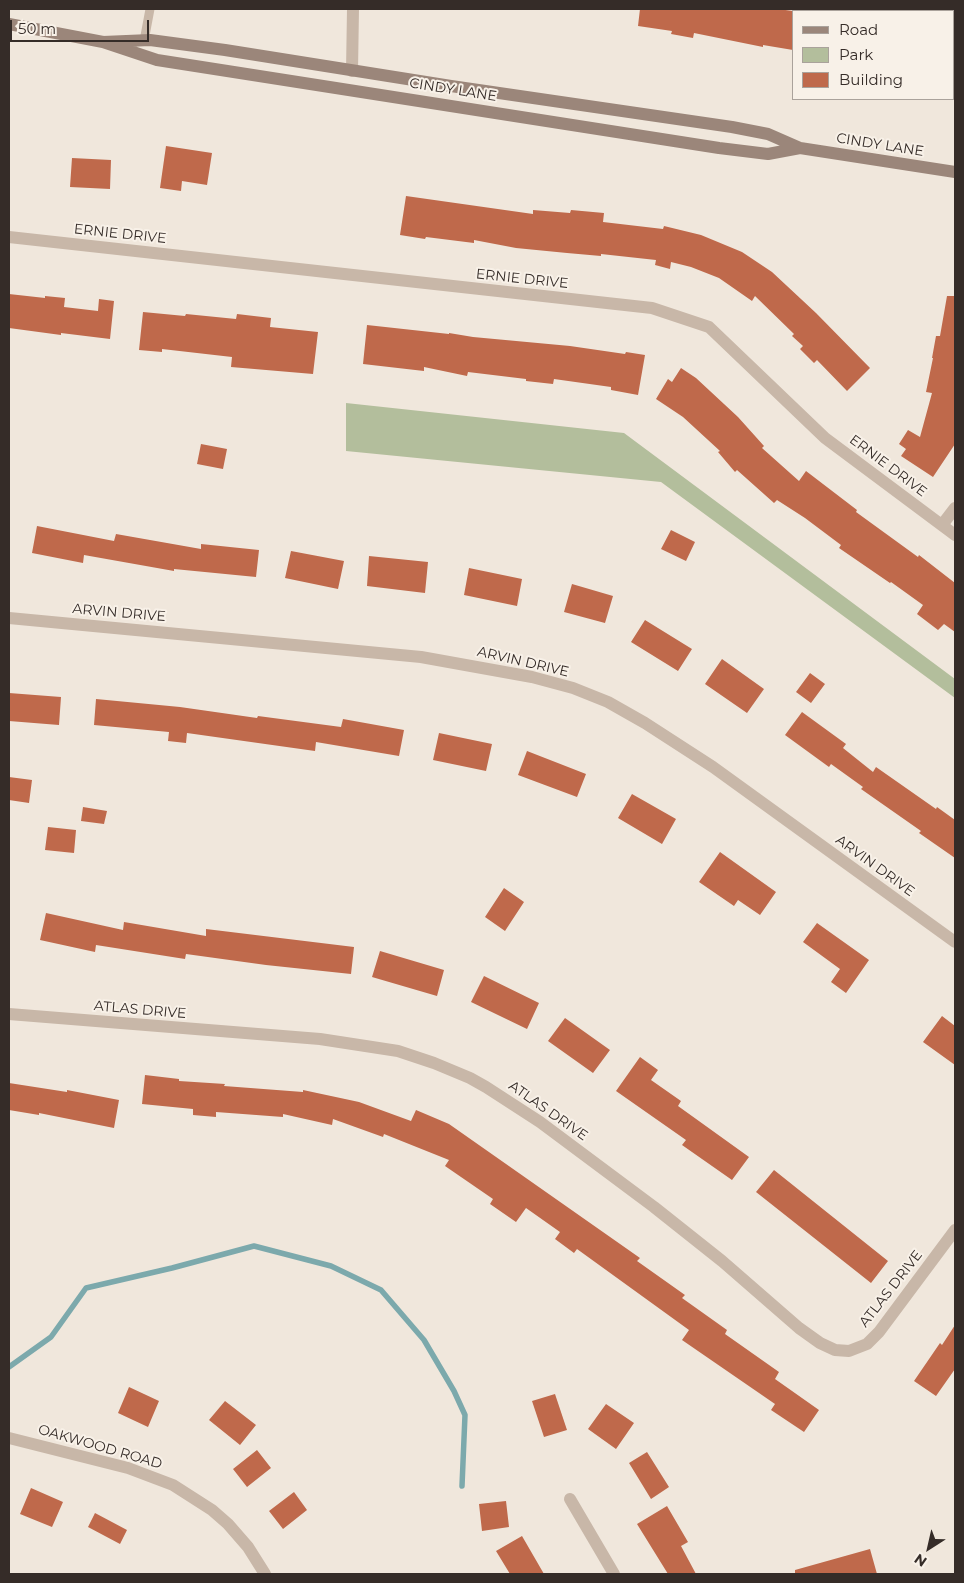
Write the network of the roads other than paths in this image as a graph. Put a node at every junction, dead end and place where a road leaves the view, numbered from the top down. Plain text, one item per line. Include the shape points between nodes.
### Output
1 (150, 9) edge
2 (353, 9) edge
3 (9, 24) edge
4 (144, 41) junction
5 (104, 42) junction
6 (352, 71) junction
7 (800, 148) junction
8 (955, 172) edge
9 (9, 237) edge
10 (955, 508) edge
11 (942, 525) junction
12 (955, 534) edge
13 (9, 618) edge
14 (955, 942) edge
15 (9, 1014) edge
16 (955, 1230) edge
17 (9, 1438) edge
18 (570, 1499) dead end
19 (266, 1574) edge
20 (614, 1574) edge

1 - 4 lane
2 - 6 street
3 - 5 main road, CINDY LANE
4 - 5 main road, CINDY LANE
4 - 6 main road, CINDY LANE via 225,50
5 - 7 main road, CINDY LANE via 157,60 719,148 768,154
6 - 7 main road, CINDY LANE via 732,127 768,134
7 - 8 main road, CINDY LANE
9 - 11 street, ERNIE DRIVE via 652,308 709,327 825,438
10 - 11 street
11 - 12 street, ERNIE DRIVE
13 - 14 street, ARVIN DRIVE via 421,657 532,677 573,688 608,702 713,767
15 - 16 street, ATLAS DRIVE via 320,1039 398,1052 434,1063 478,1083 540,1122 722,1261 799,1328 835,1350 857,1349 880,1332
17 - 19 street, OAKWOOD ROAD via 128,1468 173,1485 228,1524
18 - 20 street

